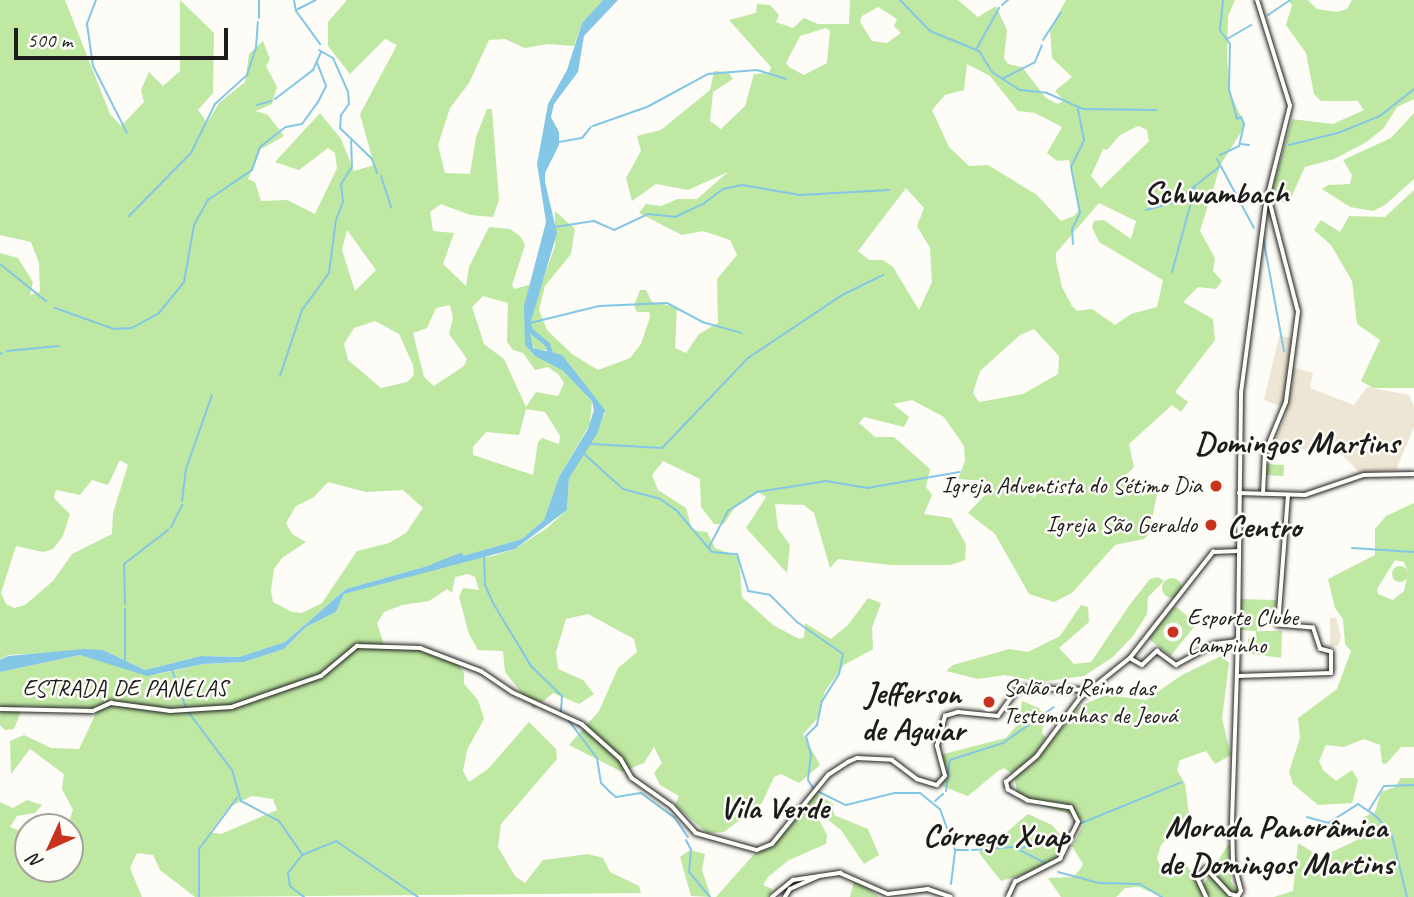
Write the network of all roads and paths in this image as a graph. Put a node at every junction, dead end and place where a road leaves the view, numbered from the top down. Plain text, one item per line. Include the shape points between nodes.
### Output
1 (1257, 0) edge
2 (1268, 195) junction
3 (1274, 214) junction
4 (1263, 217) junction
5 (1414, 474) edge
6 (1239, 493) junction
7 (1263, 494) junction
8 (1288, 495) junction
9 (1239, 551) junction
10 (1238, 641) junction
11 (1130, 658) junction
12 (1238, 676) junction
13 (1093, 690) junction
14 (0, 709) edge
15 (825, 874) junction
16 (772, 897) edge
17 (785, 897) edge
18 (951, 897) edge
19 (1008, 897) edge
20 (1206, 897) edge

1 - 2 street via 1290,106
2 - 3 street
2 - 4 street
3 - 4 street
3 - 7 street via 1298,312 1286,402 1265,453
4 - 6 street via 1241,393
5 - 8 street via 1364,475 1325,490
6 - 7 street
6 - 9 street
7 - 8 street
8 - 12 street via 1279,625 1313,628 1320,649 1330,651 1329,675
9 - 10 street
9 - 11 street via 1213,552
10 - 11 street via 1214,644 1176,665 1157,651 1142,665
10 - 12 street
11 - 13 street
12 - 20 street via 1232,822 1233,862 1241,891 1238,896 1230,894 1206,868 1197,878
13 - 14 street, ESTRADA DE PANELAS via 1018,688 994,718 958,712 945,716 937,746 945,776 937,785 917,779 892,760 857,758 833,770 768,847 751,850 696,833 672,806 640,786 593,730 512,692 481,671 422,648 357,646 321,676 232,707 170,711 110,703 93,711
13 - 19 street via 1005,786 1028,802 1071,808 1078,821 1060,859 1015,882
15 - 16 street via 793,880
15 - 17 street via 794,886
15 - 18 street via 846,874 888,894 928,889

